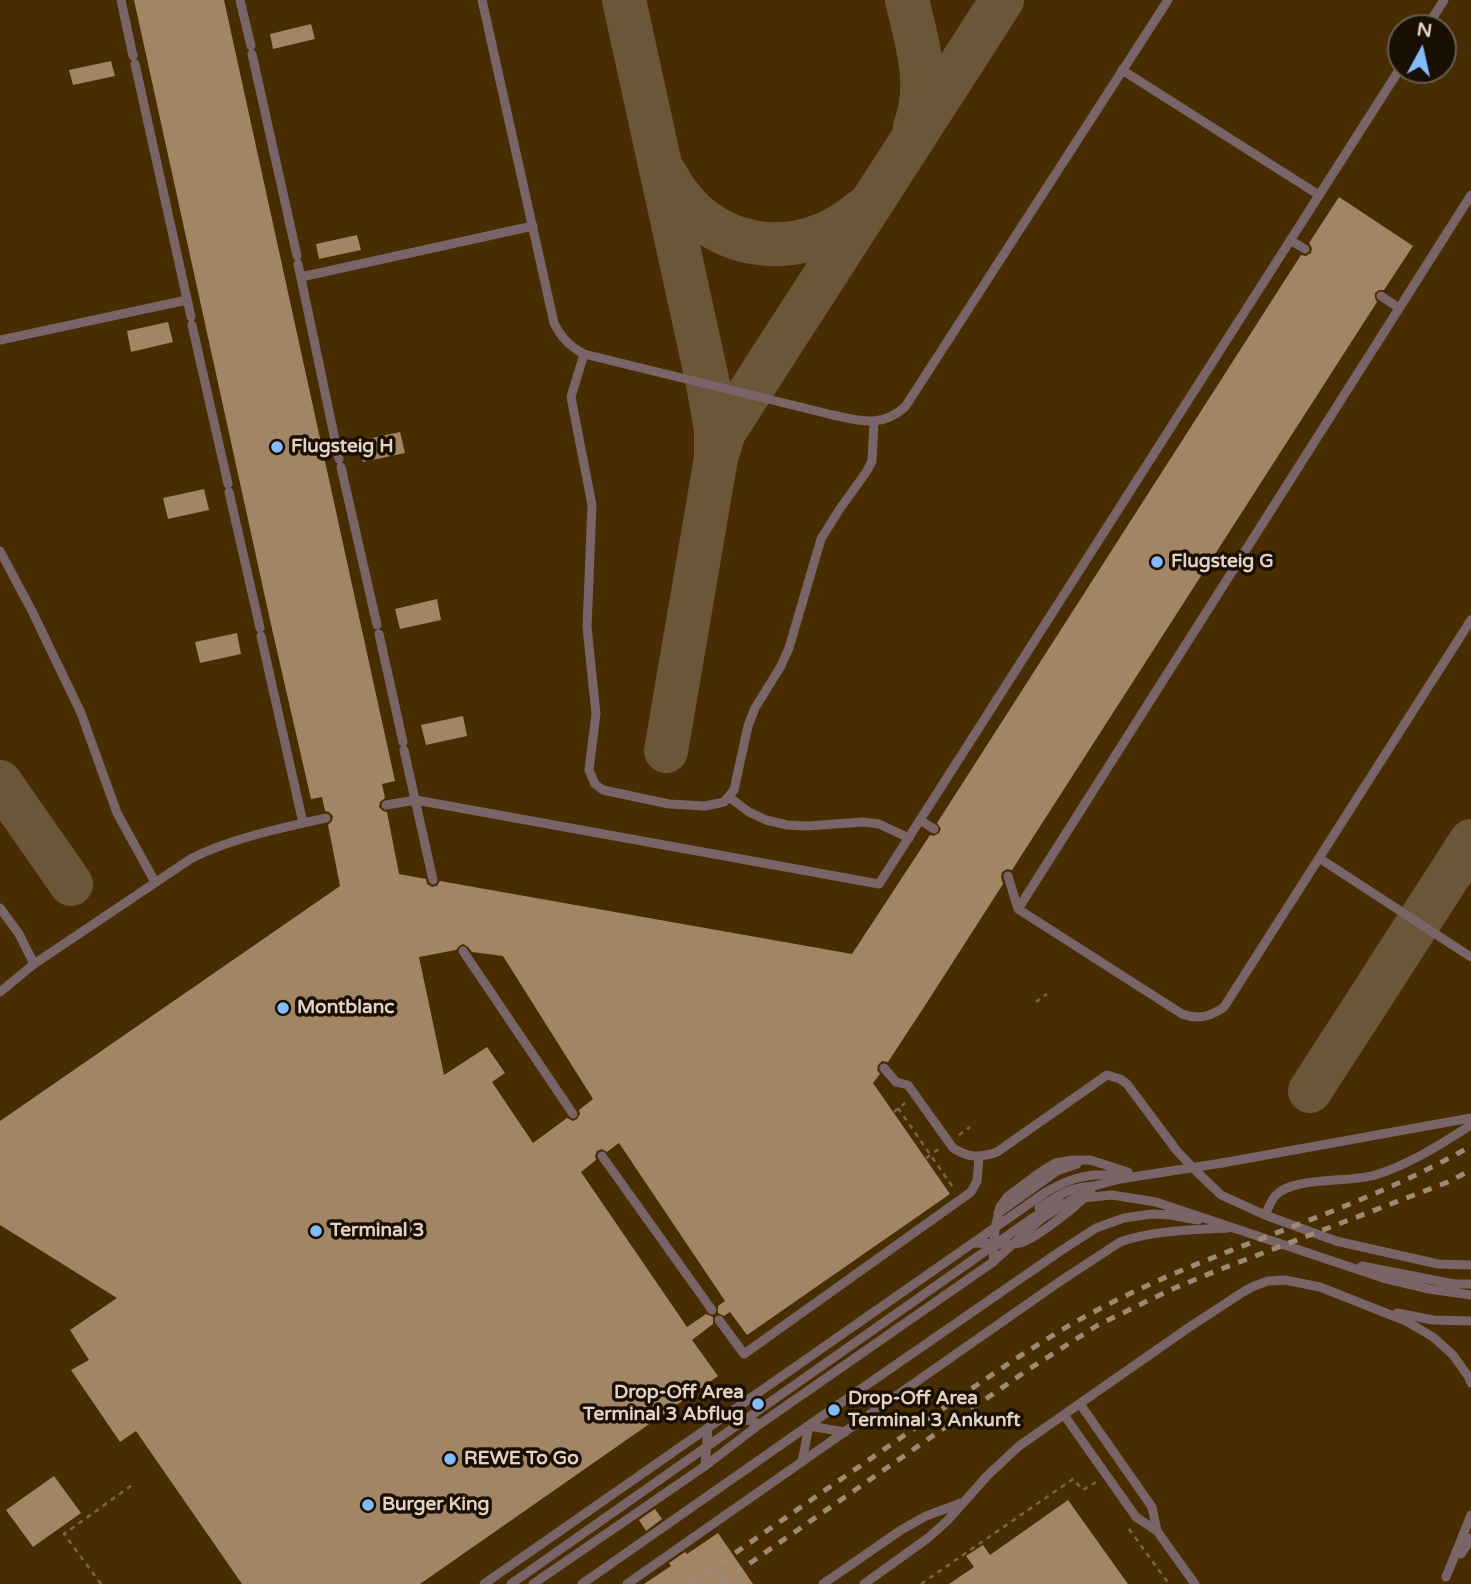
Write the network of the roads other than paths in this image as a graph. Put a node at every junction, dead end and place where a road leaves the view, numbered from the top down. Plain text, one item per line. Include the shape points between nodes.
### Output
1 (121, 0) edge
2 (240, 0) edge
3 (482, 0) edge
4 (1168, 0) edge
5 (1122, 70) junction
6 (1390, 84) edge
7 (1319, 195) junction
8 (1471, 195) edge
9 (1468, 207) edge
10 (533, 226) junction
11 (1290, 240) junction
12 (1306, 249) dead end
13 (301, 277) junction
14 (1381, 296) dead end
15 (187, 300) junction
16 (1399, 308) junction
17 (0, 340) edge
18 (584, 354) junction
19 (874, 422) junction
20 (0, 551) edge
21 (1471, 620) edge
22 (730, 797) junction
23 (416, 800) junction
24 (386, 805) dead end
25 (326, 818) dead end
26 (920, 820) junction
27 (303, 823) junction
28 (934, 829) dead end
29 (909, 838) junction
30 (1319, 858) junction
31 (1009, 876) dead end
32 (433, 880) dead end
33 (155, 882) junction
34 (0, 908) edge
35 (1018, 909) junction
36 (463, 951) dead end
37 (1471, 957) edge
38 (34, 964) junction
39 (0, 992) edge
40 (884, 1068) dead end
41 (573, 1114) dead end
42 (1471, 1118) edge
43 (1471, 1125) edge
44 (602, 1156) dead end
45 (979, 1157) junction
46 (1097, 1174) junction
47 (1139, 1177) junction
48 (1094, 1186) junction
49 (1059, 1194) junction
50 (1265, 1215) junction
51 (995, 1228) junction
52 (1234, 1228) junction
53 (994, 1242) junction
54 (975, 1243) junction
55 (1013, 1244) junction
56 (1320, 1257) junction
57 (993, 1262) junction
58 (1471, 1265) edge
59 (1471, 1284) edge
60 (1471, 1295) edge
61 (1359, 1301) junction
62 (712, 1310) dead end
63 (719, 1320) dead end
64 (1471, 1321) edge
65 (1471, 1383) edge
66 (1080, 1404) junction
67 (728, 1414) junction
68 (1064, 1415) junction
69 (760, 1424) junction
70 (809, 1426) junction
71 (708, 1428) junction
72 (845, 1432) junction
73 (802, 1462) junction
74 (705, 1466) junction
75 (963, 1503) junction
76 (1471, 1514) edge
77 (1157, 1531) junction
78 (1471, 1538) edge
79 (1444, 1580) edge
80 (485, 1584) edge
81 (511, 1584) edge
82 (533, 1584) edge
83 (582, 1584) edge
84 (626, 1584) edge
85 (823, 1584) edge
86 (864, 1584) edge
87 (1195, 1584) edge

1 - 15 lane
2 - 13 lane
3 - 10 lane
4 - 5 lane
5 - 7 lane
5 - 19 lane via 905,407
6 - 7 lane
7 - 11 lane
8 - 9 lane
9 - 16 lane
10 - 13 lane
10 - 18 lane via 554,323 567,343
11 - 12 lane
11 - 26 lane
13 - 23 lane
14 - 16 lane
15 - 17 lane
15 - 27 lane
16 - 35 lane
18 - 19 lane
18 - 22 lane via 572,405 592,505 587,618 596,714 591,777 603,790 669,804 705,806
19 - 22 lane via 872,461 821,540 789,648 748,726
20 - 33 lane via 68,683 117,813
21 - 30 lane
22 - 29 lane via 766,821 807,827 863,822
23 - 24 lane
23 - 29 lane via 879,884
23 - 32 lane
25 - 27 lane
26 - 28 lane
26 - 29 lane
27 - 33 lane via 212,848
30 - 35 lane via 1224,1007 1202,1017 1182,1014
30 - 37 lane
31 - 35 lane
33 - 38 lane
34 - 38 lane
36 - 41 lane
38 - 39 lane
40 - 45 lane via 896,1082 908,1085 953,1148
42 - 47 lane, bridge
43 - 50 lane via 1375,1175 1284,1189
44 - 62 lane
45 - 50 lane via 997,1152 1107,1075 1127,1084 1177,1151 1221,1195
45 - 63 lane via 971,1192 744,1354
46 - 47 lane, bridge
46 - 49 lane
46 - 51 lane via 1057,1185
47 - 48 lane, bridge
47 - 51 lane via 1097,1161 1055,1163 1013,1191 997,1214
48 - 49 lane
48 - 55 lane, bridge via 1072,1209 1026,1241
49 - 53 lane
50 - 58 lane via 1372,1250 1438,1264
51 - 53 lane, bridge
51 - 54 lane, bridge
52 - 56 lane
52 - 70 lane via 1163,1214 1124,1218 1096,1228
52 - 72 lane via 1120,1242
52 - 81 lane via 1170,1206 1112,1195 1089,1196 1049,1209
53 - 54 lane, bridge
53 - 55 lane, bridge
53 - 57 lane, bridge
54 - 67 lane
55 - 57 lane, bridge
56 - 59 lane
56 - 60 lane via 1383,1278
57 - 69 lane
61 - 64 lane via 1433,1320
61 - 65 lane via 1433,1337 1453,1354
61 - 66 lane via 1285,1280 1254,1286
66 - 68 lane
66 - 77 lane via 1152,1507
67 - 69 lane, bridge
67 - 71 lane
68 - 75 lane via 1019,1446
68 - 77 lane via 1136,1517
69 - 74 lane
70 - 72 lane
70 - 73 lane
70 - 83 lane
71 - 74 lane, bridge
71 - 80 lane
72 - 73 lane
73 - 84 lane
74 - 82 lane
75 - 85 lane via 901,1530
75 - 86 lane via 928,1538
76 - 79 lane
77 - 87 lane
78 - 79 lane

